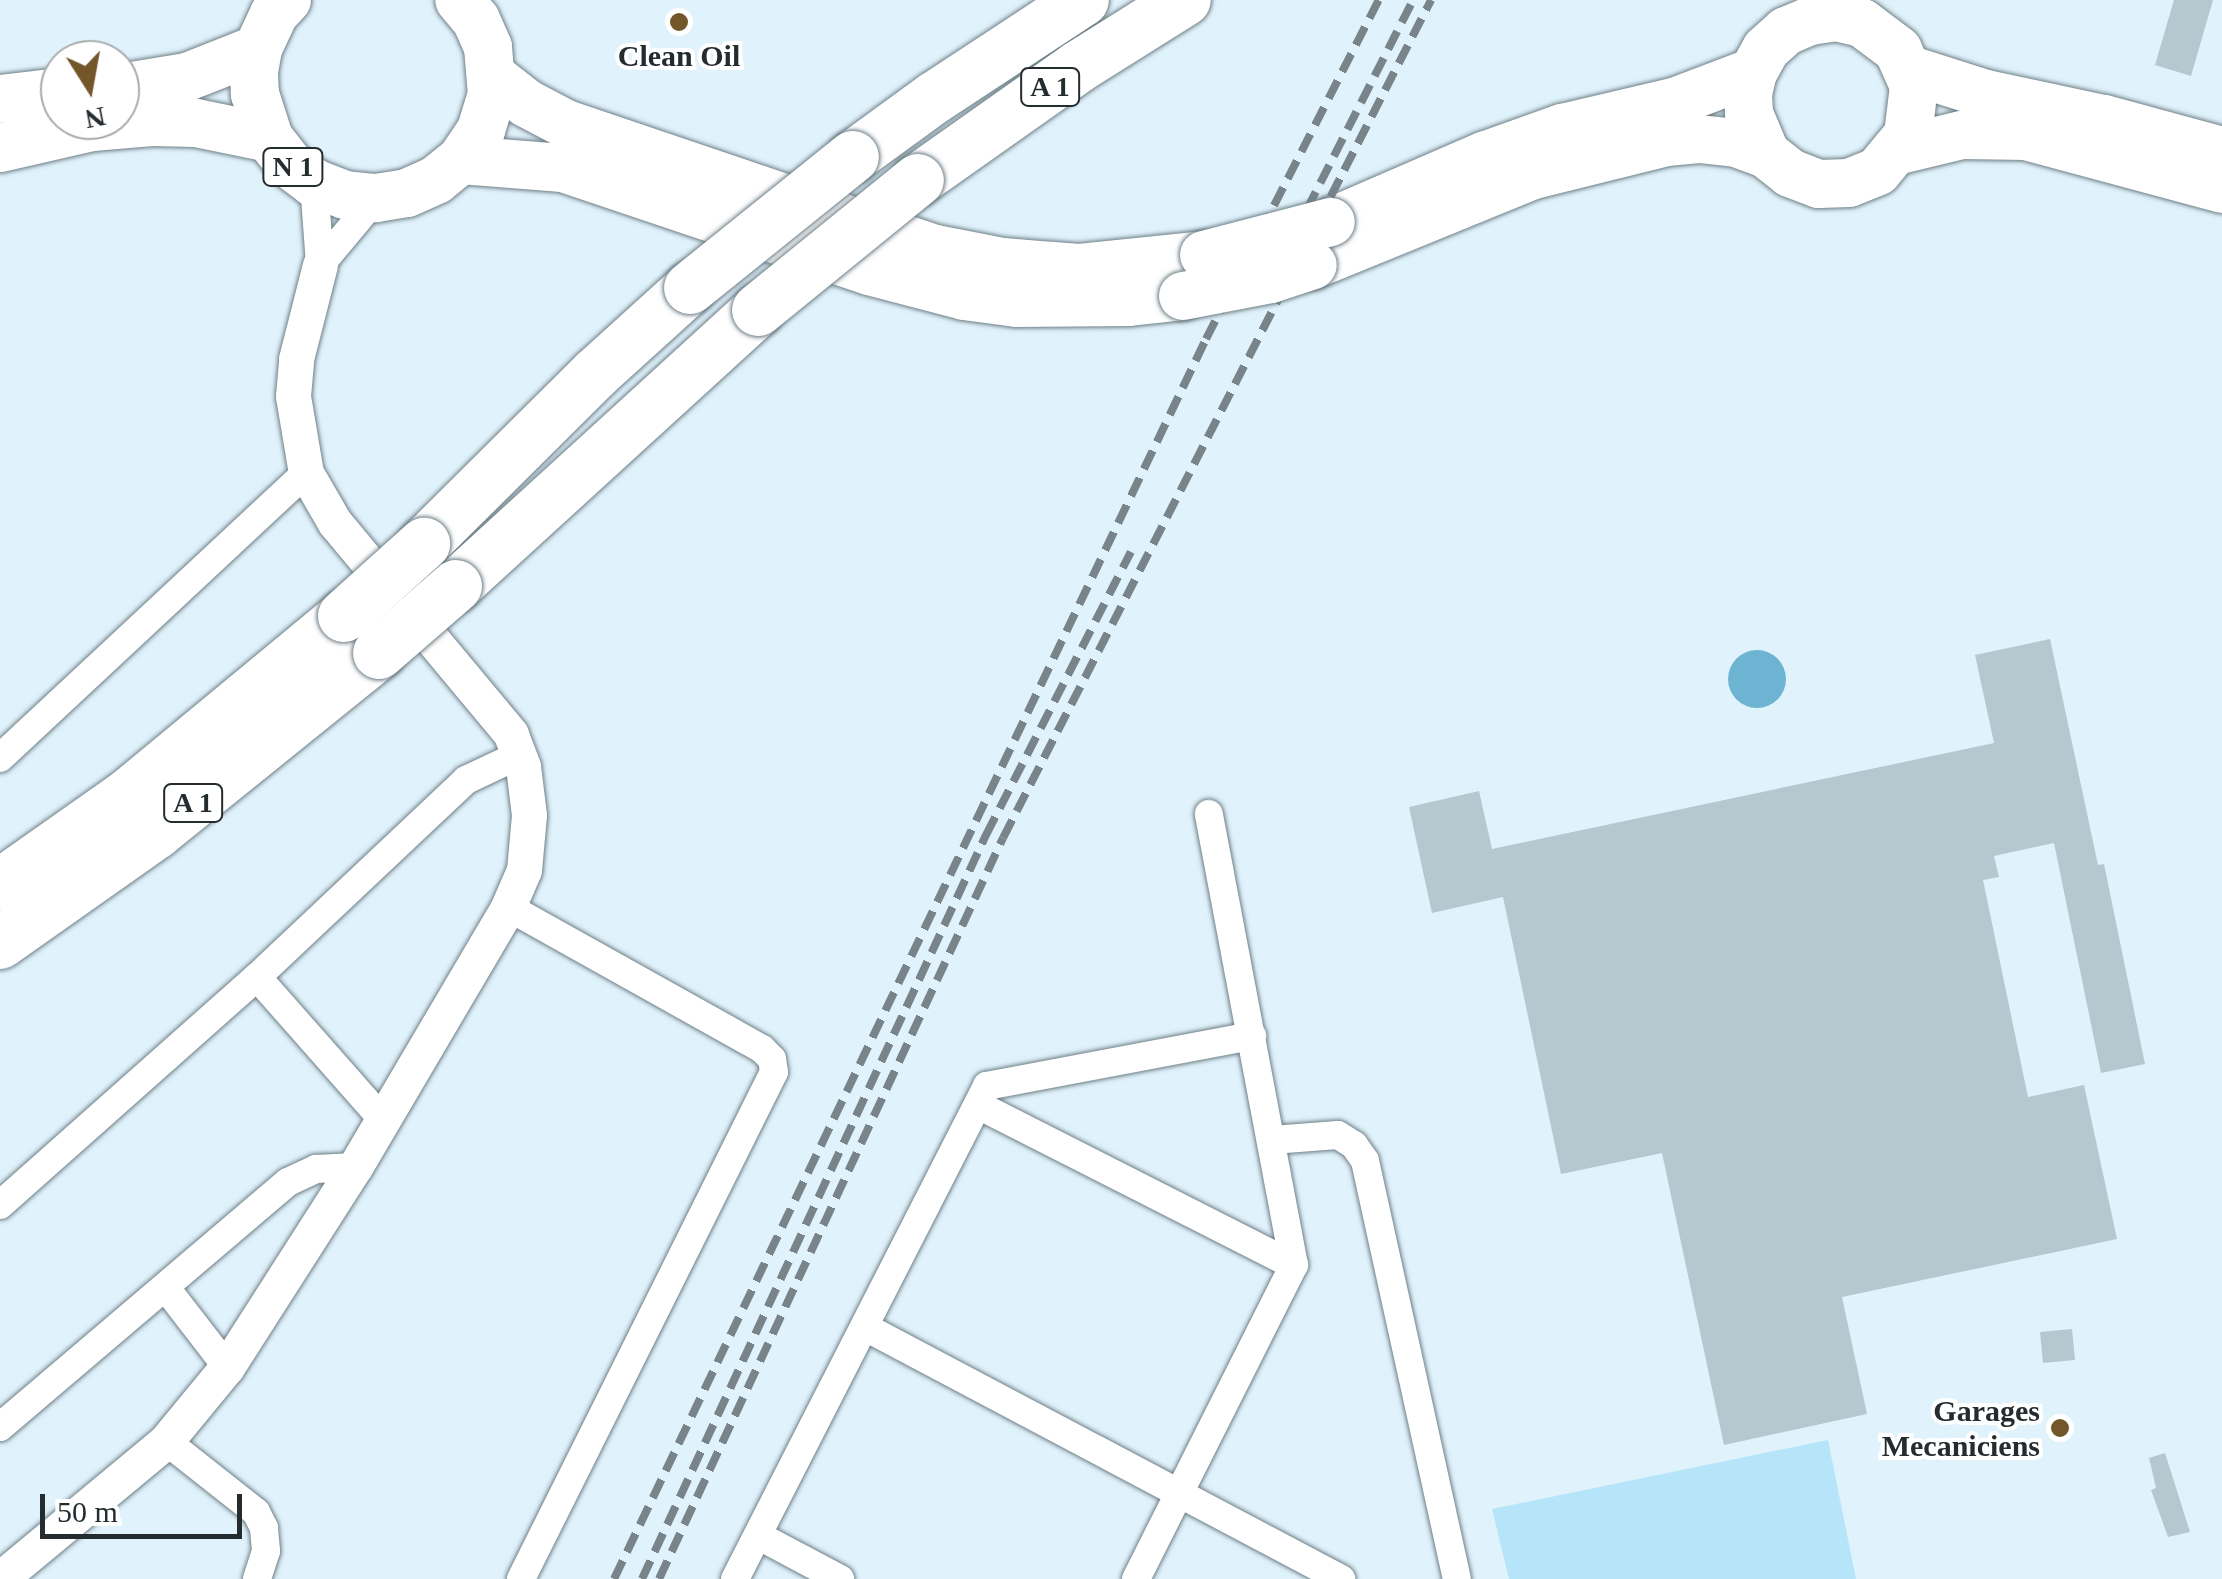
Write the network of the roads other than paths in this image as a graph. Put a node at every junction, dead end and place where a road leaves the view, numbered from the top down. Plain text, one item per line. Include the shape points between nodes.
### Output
1 (287, 0) edge
2 (459, 0) edge
3 (1083, 0) edge
4 (1185, 0) edge
5 (258, 48) junction
6 (1910, 70) junction
7 (1753, 72) junction
8 (492, 76) junction
9 (140, 84) edge
10 (40, 95) edge
11 (0, 100) edge
12 (270, 138) junction
13 (0, 148) edge
14 (1900, 150) junction
15 (2222, 151) edge
16 (1766, 154) junction
17 (461, 160) junction
18 (314, 184) junction
19 (2222, 189) edge
20 (376, 198) junction
21 (320, 265) junction
22 (1193, 275) junction
23 (306, 473) junction
24 (361, 635) junction
25 (519, 754) junction
26 (0, 758) edge
27 (1209, 814) dead end
28 (0, 885) edge
29 (508, 906) junction
30 (0, 943) edge
31 (257, 977) junction
32 (1252, 1036) junction
33 (978, 1104) junction
34 (383, 1120) junction
35 (1272, 1140) junction
36 (356, 1167) junction
37 (0, 1205) edge
38 (1294, 1265) junction
39 (166, 1288) junction
40 (865, 1327) junction
41 (227, 1367) junction
42 (0, 1427) edge
43 (166, 1442) junction
44 (1179, 1493) junction
45 (759, 1536) junction
46 (0, 1579) edge
47 (258, 1579) edge
48 (521, 1579) edge
49 (735, 1579) edge
50 (840, 1579) edge
51 (1136, 1579) edge
52 (1341, 1579) edge
53 (1457, 1579) edge

1 - 5 highway, N 1
2 - 8 highway, N 1 via 488,47
3 - 24 highway, A 1, bridge via 934,98 690,288 424,544
4 - 24 highway, A 1, bridge via 918,180 758,310 456,586
5 - 9 highway via 187,76
5 - 12 highway, N 1 via 255,94
6 - 7 highway via 1882,34 1836,18 1786,31
6 - 14 highway via 1916,102
6 - 15 highway
7 - 16 highway via 1749,114
7 - 22 highway, bridge via 1676,101 1501,149
8 - 17 highway, N 1 via 488,113
8 - 22 highway via 566,124 936,249 1004,262
10 - 11 highway
12 - 13 highway, N 1 via 152,122 92,127
12 - 18 highway, N 1
14 - 16 highway via 1850,182 1819,184
14 - 19 highway via 1962,135 2026,136
16 - 22 highway, bridge via 1700,138 1622,151 1481,194 1271,280
17 - 20 highway, N 1 via 408,194
17 - 22 highway via 562,168 869,271 964,296 1129,302
18 - 20 highway, N 1
18 - 21 street
20 - 21 street
21 - 23 street via 293,396
23 - 25 street via 335,523 511,734
23 - 26 street
24 - 28 highway, A 1
24 - 30 highway, A 1 via 156,833
25 - 29 street via 529,844
25 - 31 street via 466,780
27 - 32 street
29 - 34 street
29 - 48 street via 762,1050 774,1072
31 - 34 street
31 - 37 street
32 - 33 street via 987,1086
32 - 35 street
33 - 38 street
33 - 40 street
34 - 36 street
35 - 38 street
35 - 53 street via 1338,1135 1365,1161
36 - 39 street via 316,1169 288,1182
36 - 41 street
38 - 44 street
39 - 41 street
39 - 42 street
40 - 44 street
40 - 45 street
41 - 43 street
43 - 46 street
43 - 47 street via 256,1512 266,1551
44 - 51 street
44 - 52 street
45 - 49 street
45 - 50 street

